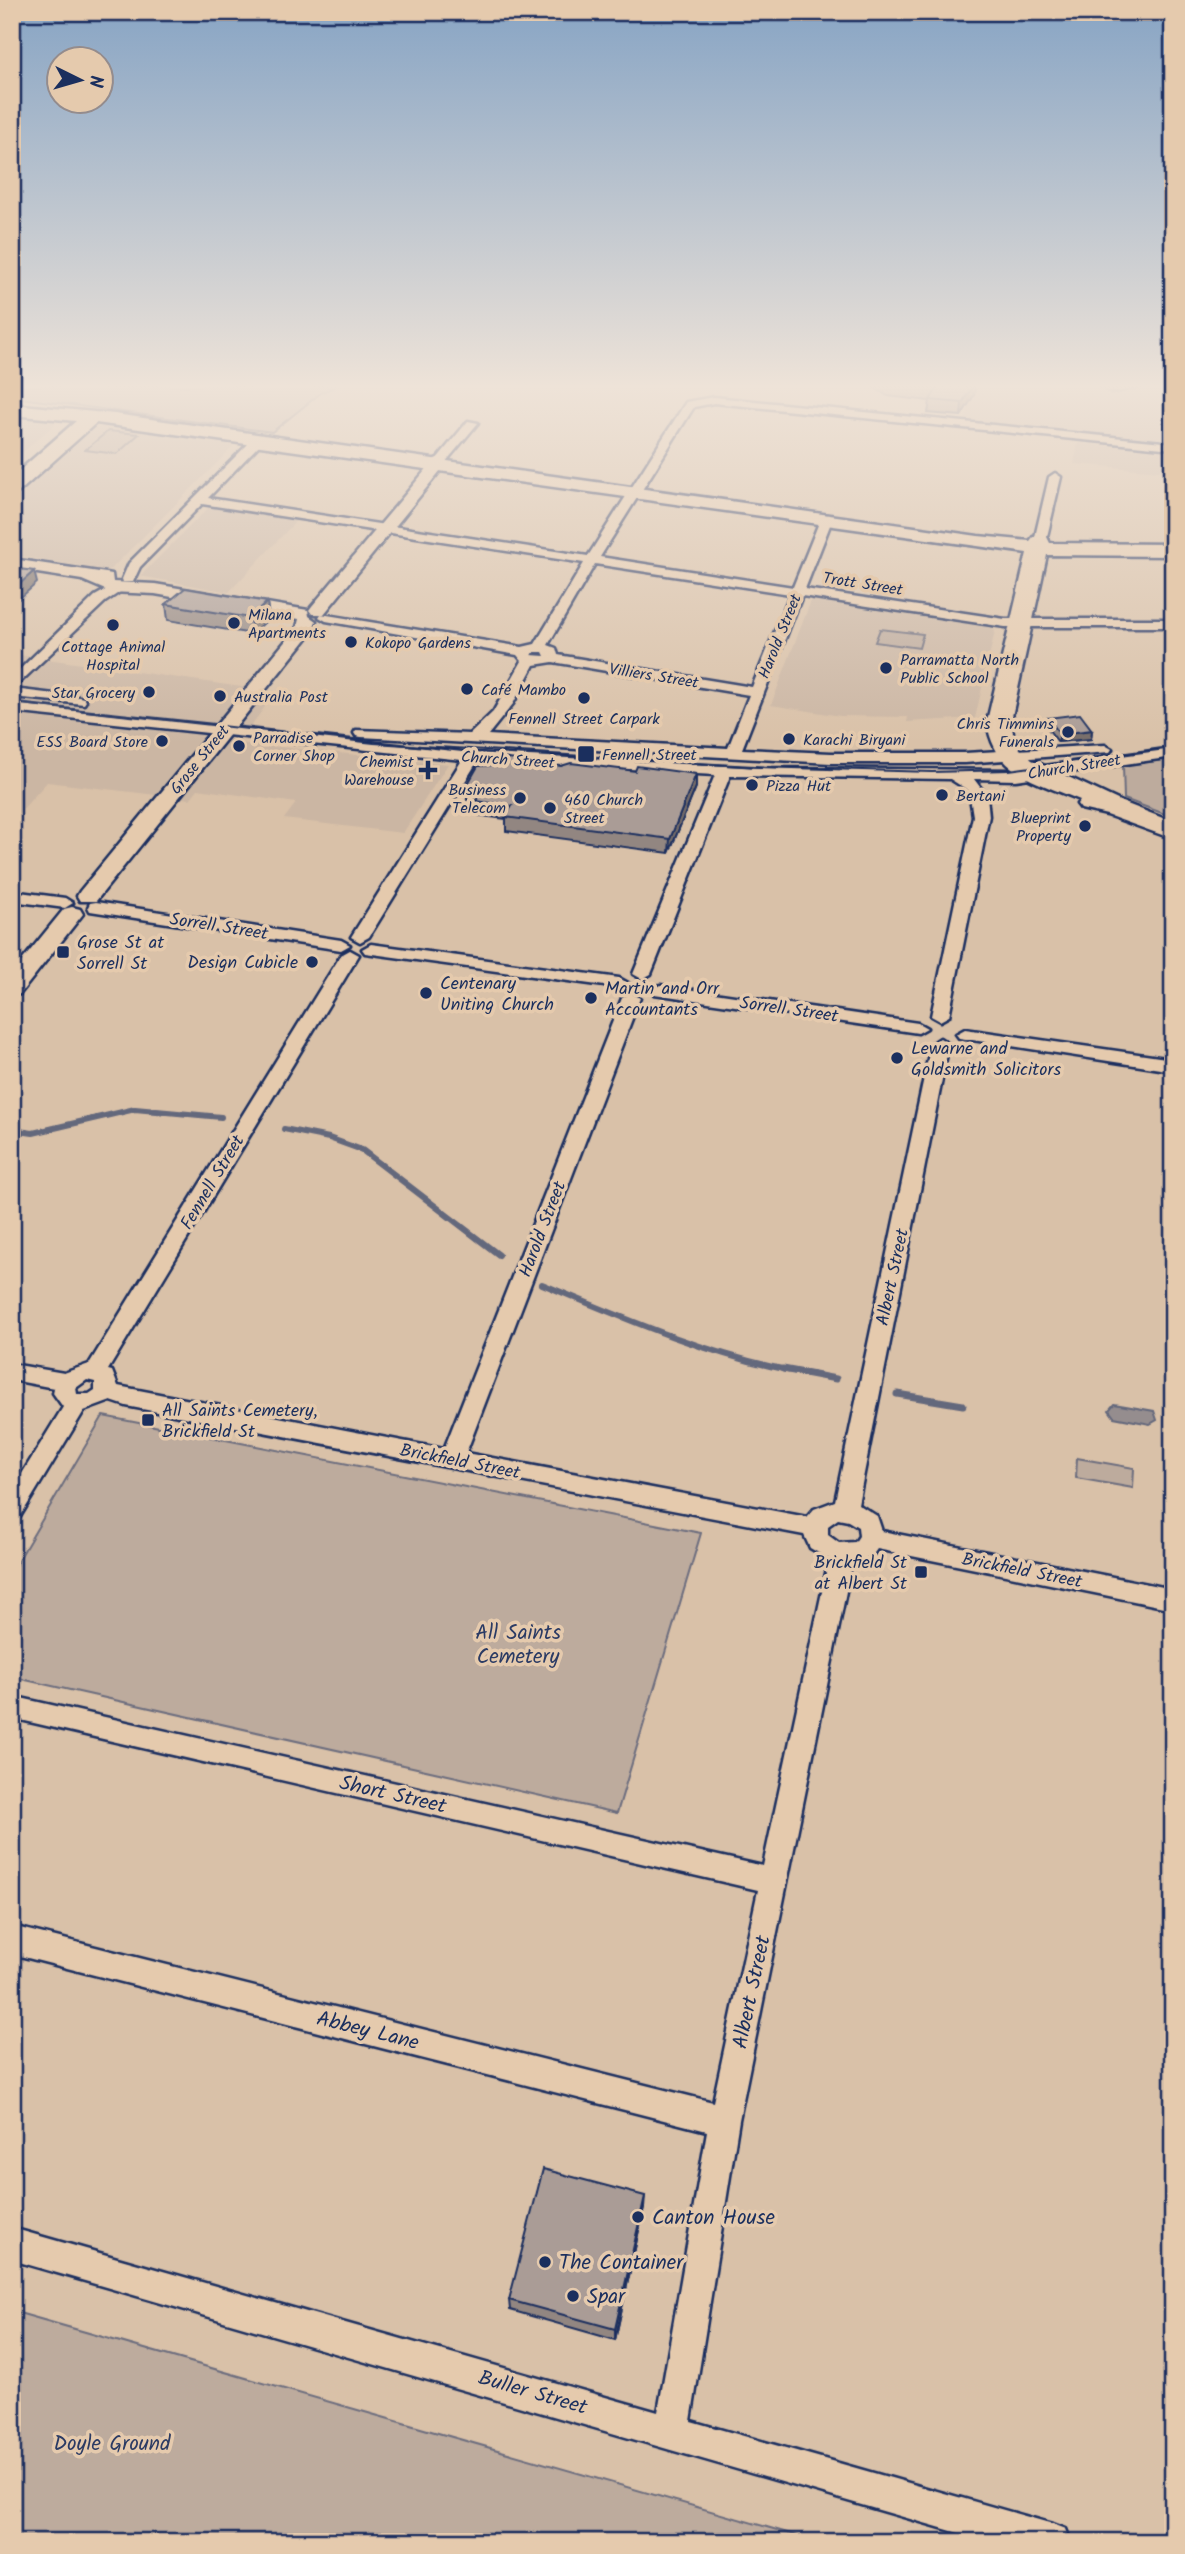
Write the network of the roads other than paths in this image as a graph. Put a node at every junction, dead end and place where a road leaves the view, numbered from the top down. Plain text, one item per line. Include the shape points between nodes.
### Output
1 (194, 505) edge
2 (234, 505) edge
3 (405, 505) edge
4 (624, 505) edge
5 (727, 505) edge
6 (742, 505) edge
7 (1049, 505) edge
8 (826, 520) junction
9 (386, 528) junction
10 (1040, 544) junction
11 (1173, 547) edge
12 (591, 559) junction
13 (12, 564) edge
14 (114, 582) junction
15 (797, 591) junction
16 (313, 616) junction
17 (1173, 623) edge
18 (1023, 625) junction
19 (539, 648) junction
20 (526, 656) junction
21 (552, 658) junction
22 (12, 685) edge
23 (757, 692) junction
24 (12, 693) edge
25 (12, 708) edge
26 (226, 726) junction
27 (474, 738) junction
28 (1173, 740) edge
29 (1173, 752) edge
30 (733, 753) junction
31 (472, 757) junction
32 (1104, 762) junction
33 (1021, 768) junction
34 (724, 771) junction
35 (954, 776) junction
36 (1106, 803) junction
37 (1173, 831) edge
38 (12, 896) edge
39 (92, 902) junction
40 (68, 909) junction
41 (365, 943) junction
42 (345, 950) junction
43 (642, 974) junction
44 (12, 989) edge
45 (660, 990) junction
46 (625, 991) junction
47 (940, 1016) junction
48 (918, 1028) junction
49 (965, 1034) junction
50 (940, 1044) junction
51 (1173, 1065) edge
52 (12, 1372) edge
53 (67, 1382) junction
54 (101, 1382) junction
55 (77, 1404) junction
56 (452, 1459) junction
57 (12, 1510) edge
58 (845, 1510) junction
59 (815, 1528) junction
60 (871, 1538) junction
61 (842, 1554) junction
62 (1173, 1599) edge
63 (12, 1707) edge
64 (774, 1881) junction
65 (12, 1940) edge
66 (724, 2120) junction
67 (12, 2244) edge
68 (672, 2432) junction
69 (1053, 2542) edge

1 - 14 street
2 - 9 street, Trott Street
3 - 9 street, Grose Street
4 - 12 street
5 - 8 main road
6 - 10 main road
7 - 10 street
8 - 10 main road
8 - 15 street, Harold Street
9 - 12 street, Trott Street
9 - 16 street, Grose Street
10 - 11 main road via 1098,551
10 - 18 main road
12 - 15 street, Trott Street
12 - 19 street
13 - 14 street
14 - 16 street
14 - 22 street
15 - 18 street, Trott Street
15 - 23 street, Harold Street
16 - 20 street
16 - 26 street, Grose Street
17 - 18 street, Trott Street
18 - 33 main road via 999,721 1000,742
19 - 20 street
19 - 21 street via 551,651
20 - 21 street via 544,661
20 - 27 street via 498,714
21 - 23 street, Villiers Street
23 - 30 street, Harold Street
24 - 26 street, Church Street
25 - 26 street, Church Street
26 - 27 street, Church Street
26 - 31 street, Church Street
26 - 39 street, Grose Street
27 - 30 street, Church Street
28 - 33 street, Church Street
29 - 32 street, Church Street
30 - 33 street, Church Street
31 - 34 street, Church Street
31 - 41 street
32 - 33 street, Church Street
32 - 36 street via 1082,779 1085,787
33 - 35 street, Church Street
33 - 36 main road via 1091,804
34 - 35 street, Church Street
34 - 43 street
35 - 47 street via 976,788 981,816
36 - 37 main road
38 - 40 street
39 - 40 street via 86,914
39 - 42 street, Sorrell Street
40 - 44 street
41 - 42 street via 365,953
41 - 46 street
42 - 54 street, Fennell Street
43 - 45 street via 657,979
43 - 46 street via 628,976
45 - 46 street via 649,998
45 - 48 street, Sorrell Street
46 - 56 street, Harold Street
47 - 48 street via 924,1019
47 - 49 street via 961,1023
48 - 50 street via 926,1039
49 - 50 street via 956,1042
49 - 51 street
50 - 58 street, Albert Street
52 - 53 street
53 - 54 street via 80,1374
53 - 55 street via 66,1398
54 - 55 street via 94,1401
54 - 56 street, Brickfield Street via 131,1399
55 - 57 street
56 - 59 street, Brickfield Street
58 - 59 street via 828,1512
58 - 60 street via 869,1524
59 - 61 street via 819,1542
60 - 61 street via 863,1549
60 - 62 street, Brickfield Street
61 - 64 street, Albert Street
63 - 64 street, Short Street
64 - 66 street, Albert Street
65 - 66 street, Abbey Lane
66 - 68 street, Albert Street
67 - 68 street, Buller Street
68 - 69 street, Buller Street

